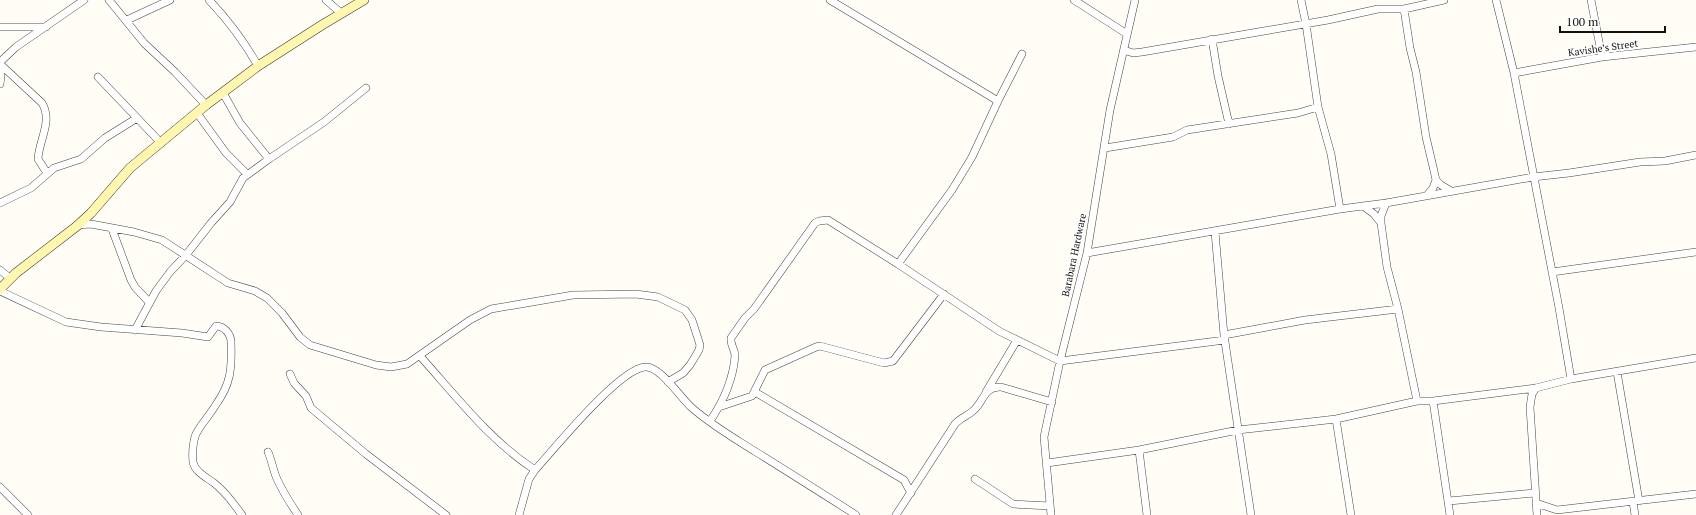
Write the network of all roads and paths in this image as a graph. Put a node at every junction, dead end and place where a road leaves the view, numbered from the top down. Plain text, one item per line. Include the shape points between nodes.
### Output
1 (84, 0) edge
2 (109, 0) edge
3 (170, 0) edge
4 (209, 0) edge
5 (326, 0) edge
6 (364, 0) edge
7 (830, 0) edge
8 (1074, 0) edge
9 (1135, 0) edge
10 (1301, 0) edge
11 (1444, 0) edge
12 (1496, 0) edge
13 (1591, 0) edge
14 (1404, 9) junction
15 (341, 13) junction
16 (127, 20) junction
17 (1306, 24) junction
18 (46, 26) junction
19 (0, 27) edge
20 (1127, 34) junction
21 (1212, 39) junction
22 (1696, 47) edge
23 (1124, 49) junction
24 (1022, 54) dead end
25 (1602, 57) junction
26 (0, 64) edge
27 (258, 66) junction
28 (1514, 73) junction
29 (98, 76) dead end
30 (0, 84) edge
31 (366, 88) dead end
32 (223, 92) junction
33 (998, 101) junction
34 (206, 105) junction
35 (1318, 107) junction
36 (197, 113) junction
37 (138, 118) junction
38 (1229, 124) junction
39 (161, 143) junction
40 (1105, 148) junction
41 (1696, 155) edge
42 (268, 159) junction
43 (47, 174) junction
44 (247, 174) junction
45 (1533, 177) junction
46 (1436, 180) junction
47 (1451, 191) junction
48 (1427, 195) junction
49 (0, 203) edge
50 (1386, 203) junction
51 (1363, 206) junction
52 (1340, 209) junction
53 (1381, 223) junction
54 (77, 226) junction
55 (112, 228) junction
56 (1215, 232) junction
57 (1696, 252) edge
58 (1087, 254) junction
59 (186, 255) junction
60 (898, 264) junction
61 (0, 270) edge
62 (1552, 272) junction
63 (10, 278) junction
64 (0, 290) edge
65 (944, 294) junction
66 (149, 302) junction
67 (1398, 309) junction
68 (135, 330) junction
69 (1224, 337) junction
70 (1017, 340) junction
71 (420, 356) junction
72 (1696, 358) edge
73 (1060, 361) junction
74 (1617, 372) junction
75 (290, 374) dead end
76 (1571, 379) junction
77 (668, 382) junction
78 (1536, 388) junction
79 (755, 392) junction
80 (986, 392) junction
81 (1417, 401) junction
82 (1433, 401) junction
83 (1052, 402) junction
84 (719, 407) junction
85 (1336, 420) junction
86 (710, 421) junction
87 (1238, 430) junction
88 (1138, 450) junction
89 (268, 452) dead end
90 (1047, 463) junction
91 (535, 470) junction
92 (975, 479) dead end
93 (0, 487) edge
94 (911, 492) junction
95 (1534, 492) junction
96 (1696, 494) edge
97 (1449, 501) junction
98 (1636, 501) junction
99 (1536, 503) junction
100 (1050, 506) junction
101 (240, 514) edge
102 (28, 515) edge
103 (298, 515) edge
104 (446, 515) edge
105 (519, 515) edge
106 (856, 515) edge
107 (896, 515) edge
108 (1051, 515) edge
109 (1147, 515) edge
110 (1251, 515) edge
111 (1351, 515) edge
112 (1450, 515) edge
113 (1537, 515) edge
114 (1635, 515) edge

1 - 18 street
2 - 16 street
3 - 16 street
4 - 27 street via 234,28
5 - 15 street
6 - 15 street
7 - 33 street
8 - 20 street
9 - 20 street, Barabara Hardware
10 - 17 street
11 - 14 street
12 - 28 street
13 - 25 street
14 - 17 street via 1378,9
14 - 46 street
15 - 27 street
16 - 34 street via 144,43
17 - 21 street
17 - 35 street
18 - 19 street
18 - 26 street via 16,47
20 - 23 street, Barabara Hardware
21 - 23 street via 1133,53
21 - 38 street
22 - 25 street, Kavishe’s Street
23 - 40 street, Barabara Hardware via 1110,110
24 - 33 street
25 - 28 street, Kavishe’s Street
26 - 30 street
26 - 43 street via 46,109 46,123 38,159
27 - 32 street
28 - 45 street
29 - 37 street
31 - 42 street via 324,122
32 - 34 street
32 - 42 street via 240,124
33 - 60 street via 972,157 952,190
34 - 36 street
35 - 38 street via 1298,113
35 - 52 street via 1331,154
36 - 39 street
36 - 44 street via 226,153
37 - 39 street
37 - 43 street via 105,138 81,159 62,165
38 - 40 street via 1187,130 1173,137
39 - 54 street via 130,168
40 - 58 street, Barabara Hardware
41 - 45 street
42 - 44 street
43 - 49 street via 25,192
44 - 59 street via 242,178 230,202
45 - 47 street
45 - 62 street
46 - 47 street
46 - 48 street
47 - 48 street
48 - 50 street
50 - 51 street
50 - 53 street
51 - 52 street
51 - 53 street
52 - 56 street
53 - 67 street via 1387,267
54 - 55 street via 91,224
54 - 63 street
55 - 59 street via 162,240
55 - 66 street via 131,280
56 - 58 street
56 - 69 street
57 - 62 street
58 - 73 street, Barabara Hardware
59 - 66 street via 170,272
59 - 71 street via 228,283 267,298 300,337 313,347 391,367 407,364
60 - 65 street
60 - 84 street via 828,220 816,223 731,338 735,352 733,369
61 - 63 street
62 - 76 street
63 - 64 street
64 - 68 street via 60,320
65 - 70 street
65 - 79 street via 893,361 884,362 820,346 765,370
66 - 68 street
67 - 69 street via 1305,320
67 - 81 street
68 - 101 street via 182,333 204,338 208,337 216,326 228,332 231,340 230,378 215,407 195,436 193,462 196,469 224,491
69 - 73 street
69 - 87 street
70 - 73 street
70 - 80 street
71 - 77 street via 470,320 491,309 573,295 636,294 658,298 682,308 692,320 700,344 699,350 684,371
71 - 91 street via 502,445
72 - 74 street
73 - 83 street, Barabara Hardware
74 - 76 street
74 - 98 street
75 - 104 street via 294,383 306,396 311,408
76 - 78 street
77 - 86 street via 692,408
77 - 91 street via 659,371 650,367 638,368 626,374 598,400
78 - 82 street
78 - 95 street via 1532,394 1530,407
79 - 84 street via 749,397
79 - 94 street via 904,480
80 - 83 street via 1001,387
80 - 94 street via 975,409 955,424
81 - 82 street
81 - 85 street
82 - 97 street
83 - 90 street, Barabara Hardware via 1044,437
84 - 86 street
85 - 87 street
85 - 111 street
86 - 106 street
87 - 88 street
87 - 110 street
88 - 90 street
88 - 109 street
89 - 103 street via 276,477
90 - 100 street, Barabara Hardware
91 - 105 street via 529,479
92 - 100 street via 1013,504
93 - 102 street
94 - 107 street
95 - 97 street
95 - 99 street
96 - 98 street
97 - 112 street
98 - 99 street via 1557,510
98 - 114 street
99 - 113 street
100 - 108 street, Barabara Hardware

